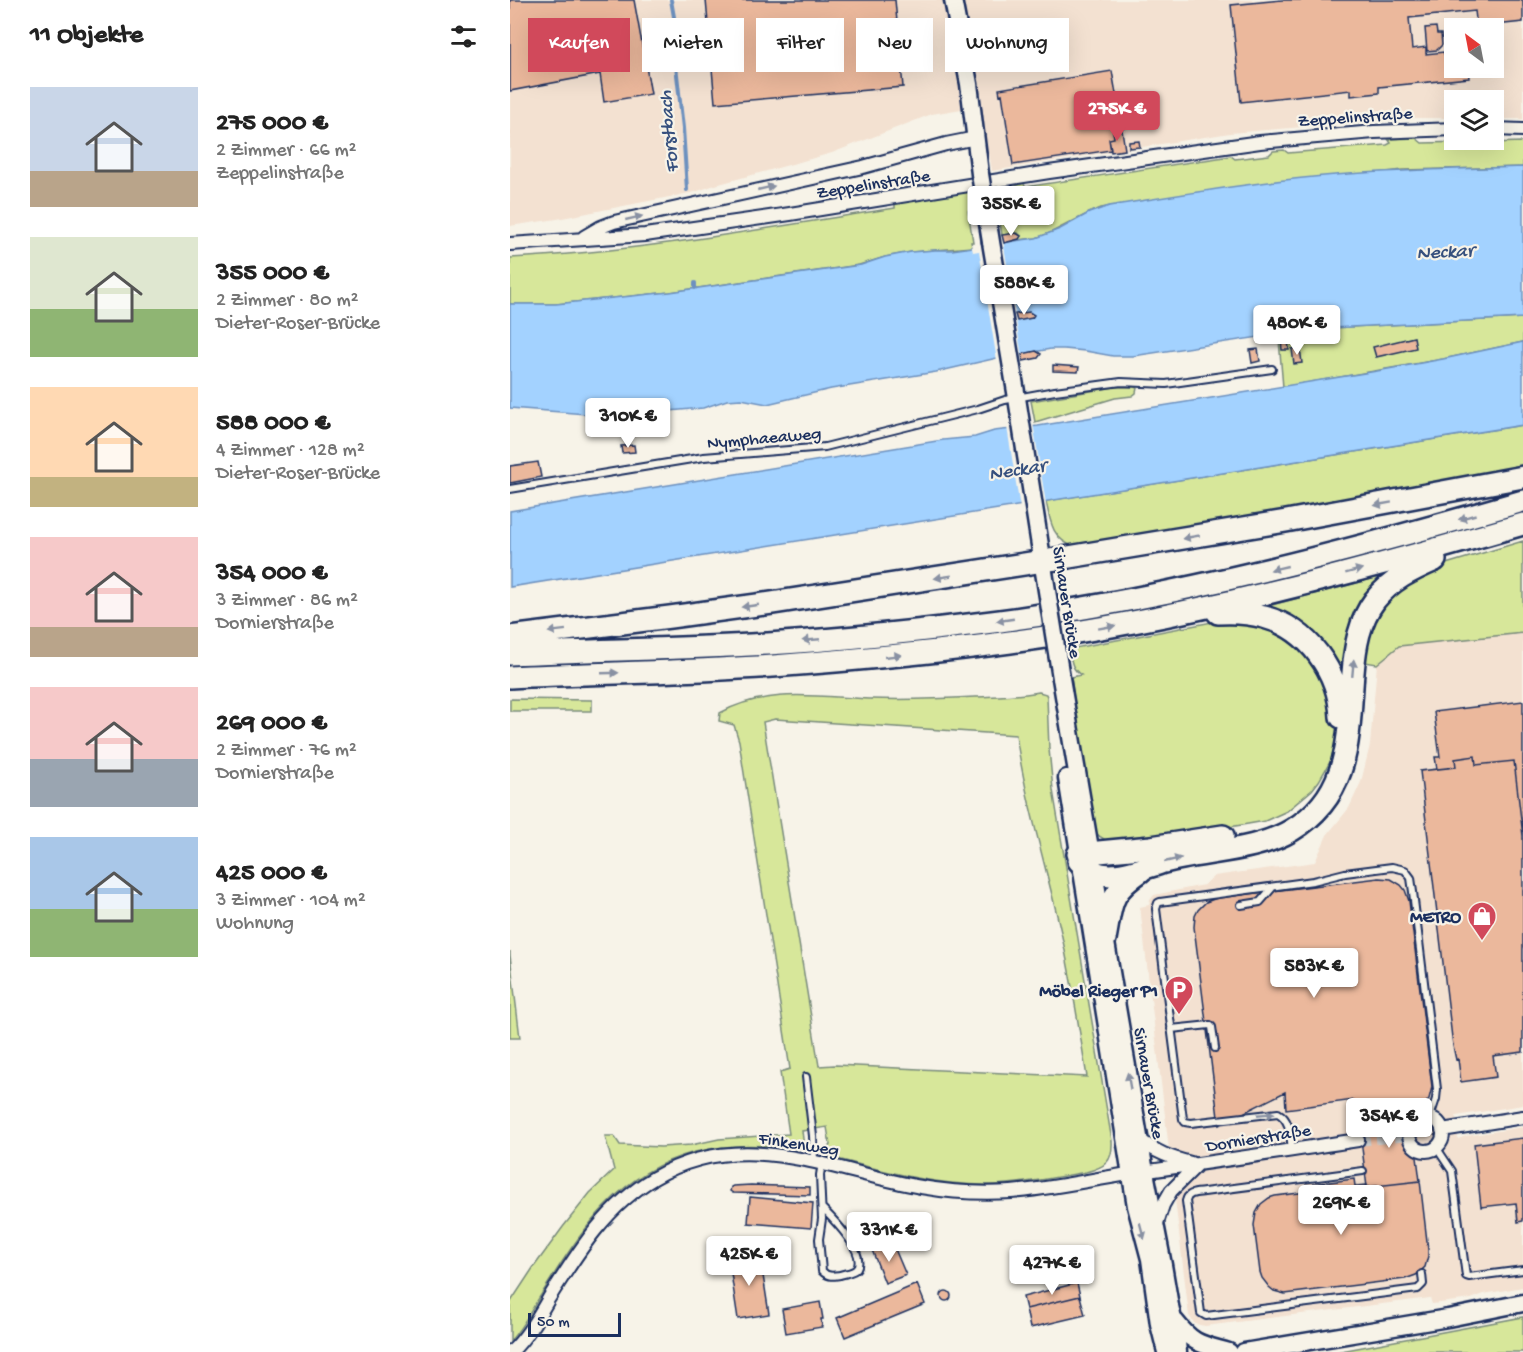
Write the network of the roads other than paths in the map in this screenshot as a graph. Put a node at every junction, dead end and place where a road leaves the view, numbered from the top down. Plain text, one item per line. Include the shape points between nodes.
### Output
1 (953, 0) edge
2 (1444, 129) edge
3 (1504, 129) edge
4 (1523, 130) edge
5 (976, 138) junction
6 (580, 239) junction
7 (510, 244) edge
8 (1272, 369) dead end
9 (1023, 397) junction
10 (1523, 477) edge
11 (510, 489) edge
12 (1523, 501) edge
13 (1523, 524) edge
14 (1480, 536) junction
15 (1043, 567) junction
16 (1175, 614) junction
17 (510, 637) edge
18 (510, 654) edge
19 (510, 677) edge
20 (1085, 860) junction
21 (1148, 867) junction
22 (1273, 886) junction
23 (1241, 905) dead end
24 (1105, 939) junction
25 (1171, 1029) junction
26 (1215, 1048) dead end
27 (806, 1077) dead end
28 (1430, 1117) junction
29 (1523, 1117) edge
30 (1442, 1130) junction
31 (1139, 1138) junction
32 (1358, 1140) tunnel mouth
33 (1436, 1148) junction
34 (1292, 1150) junction
35 (818, 1162) junction
36 (1198, 1164) junction
37 (1363, 1171) dead end
38 (1138, 1173) junction
39 (822, 1208) junction
40 (1156, 1229) junction
41 (1523, 1270) edge
42 (1422, 1274) dead end
43 (1523, 1303) edge
44 (1166, 1321) junction
45 (511, 1352) edge
46 (1150, 1352) edge
47 (1166, 1352) edge
48 (1178, 1352) edge
49 (1229, 1352) edge
50 (1244, 1352) edge

1 - 5 main road
2 - 6 street, Zeppelinstraße via 1260,142 702,227
3 - 4 street
6 -> 5 street via 614,222
5 - 9 main road, Sirnauer Brücke, bridge
6 - 7 street, Zeppelinstraße
8 - 9 lane, Nymphaeaweg via 1166,384 1112,382
9 - 11 lane, Nymphaeaweg via 825,447 704,458
9 - 15 main road, Sirnauer Brücke
10 -> 15 highway
12 -> 18 highway via 1300,562 1055,613 880,635 768,644
13 - 14 highway
16 -> 14 highway via 1303,585
21 -> 14 highway via 1266,842 1294,829 1318,809 1333,790 1344,758 1355,652 1370,609 1405,574
15 -> 17 highway
15 - 20 main road, Sirnauer Brücke, bridge via 1061,678 1064,761
19 -> 16 highway via 889,657 1011,642
16 - 20 highway via 1231,612 1266,618 1292,630 1313,647 1329,669 1339,695 1341,738 1333,766 1301,808 1267,828
20 - 21 highway via 1107,875
20 - 24 main road, Sirnauer Brücke
20 - 38 main road, Sirnauer Brücke
21 - 24 highway via 1115,895
22 - 23 lane via 1260,902
22 - 25 lane via 1160,902 1156,906
22 - 28 lane via 1392,867 1409,875 1437,1089
31 -> 24 main road, Sirnauer Brücke
25 - 26 lane via 1210,1025
25 -> 34 lane via 1183,1119 1212,1121 1278,1113 1288,1123
27 - 35 lane
28 - 30 street
28 - 33 street via 1415,1120 1409,1128 1409,1138 1418,1150
29 - 30 street
30 - 33 street
31 - 36 street, Dornierstraße via 1166,1156
31 - 38 main road, Sirnauer Brücke
32 - 34 street, Dornierstraße
33 - 41 lane via 1452,1171 1466,1276
34 - 36 street, Dornierstraße
35 - 38 street, Finkenweg via 902,1183 962,1192 1031,1190
35 - 39 lane
35 - 45 street, Finkenweg via 763,1153 714,1156 671,1169 641,1185 590,1236
36 - 38 street, Dornierstraße
36 - 40 street, Dornierstraße via 1171,1191 1162,1205
37 - 42 lane via 1188,1196 1202,1315 1418,1289 1423,1284
38 - 40 main road, Sirnauer Brücke
38 -> 44 main road, Sirnauer Brücke via 1136,1206
39 - 39 lane via 822,1271 830,1276 851,1272 858,1265 853,1247
40 - 44 main road, Sirnauer Brücke
43 - 50 main road
44 - 46 main road
44 - 47 main road, Sirnauer Brücke
44 - 48 main road, Sirnauer Brücke via 1176,1333
44 - 49 main road via 1195,1341

